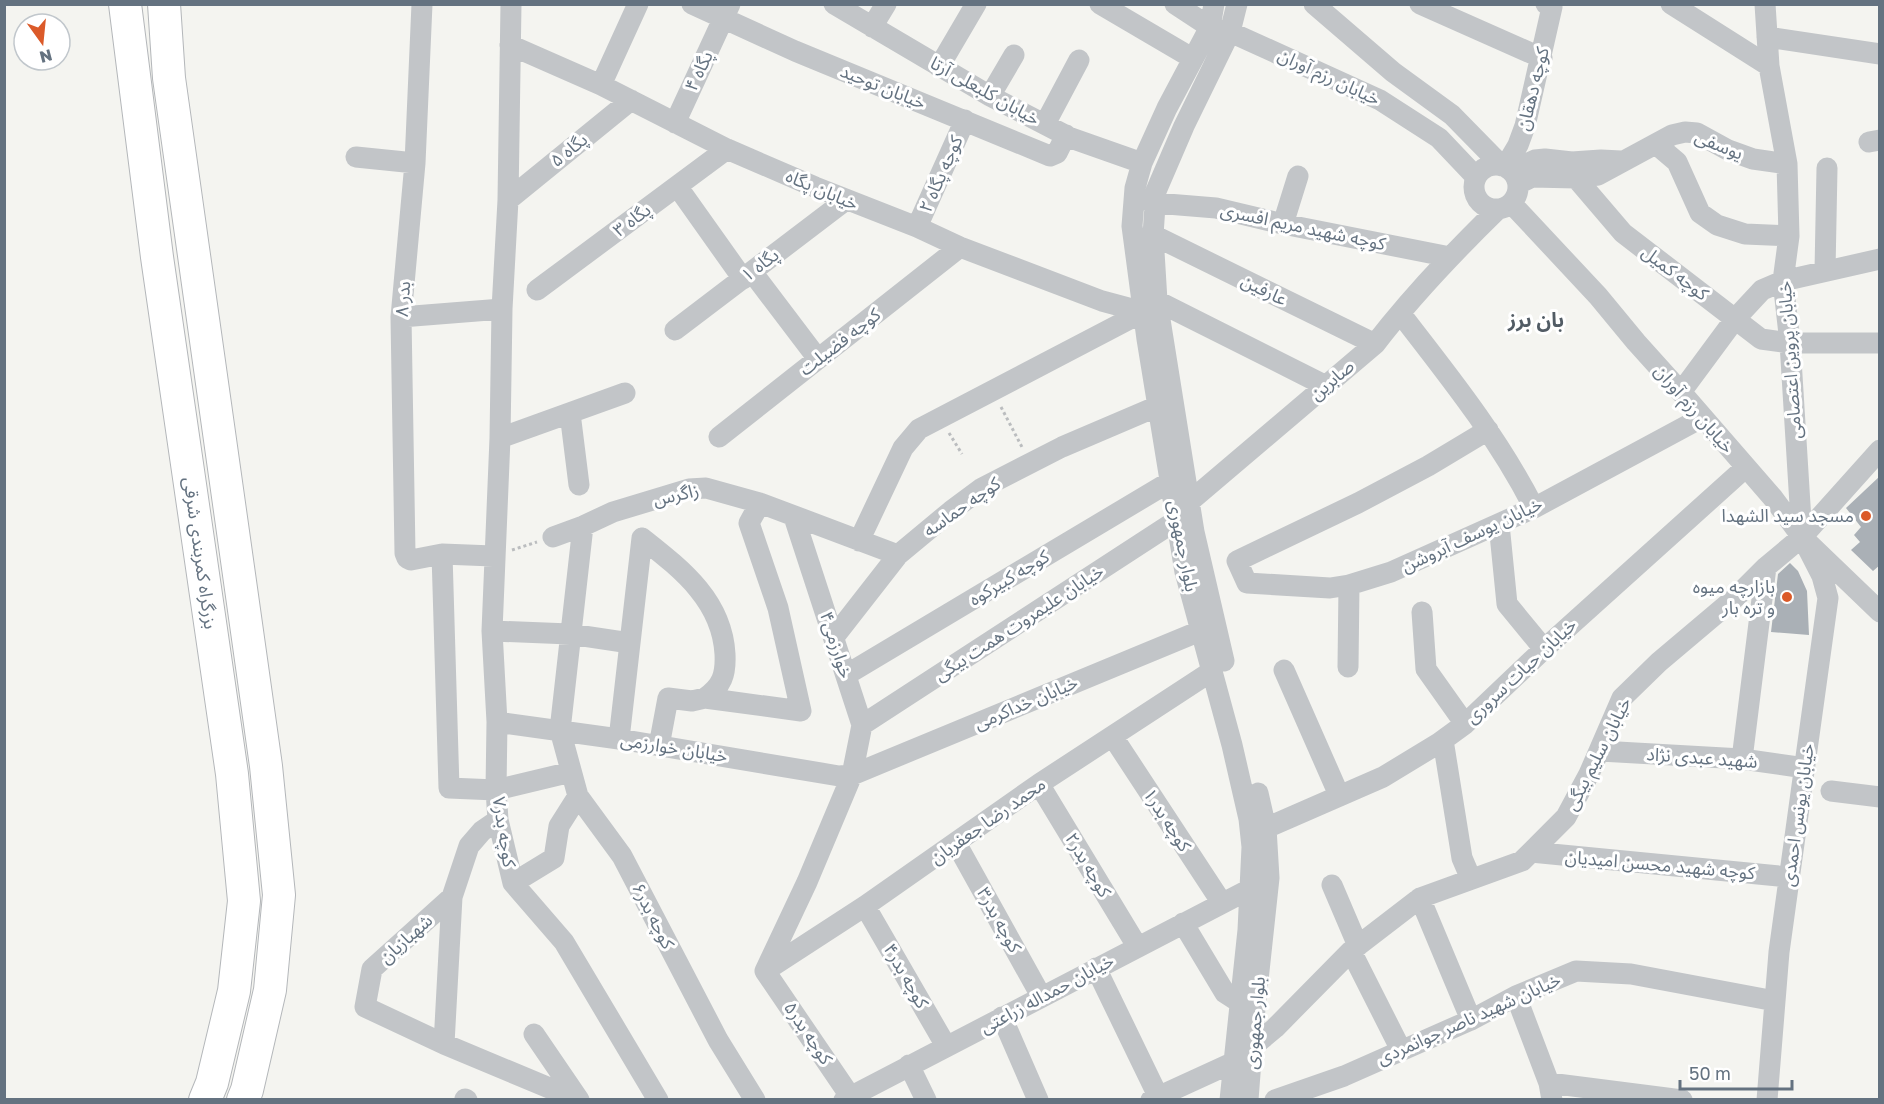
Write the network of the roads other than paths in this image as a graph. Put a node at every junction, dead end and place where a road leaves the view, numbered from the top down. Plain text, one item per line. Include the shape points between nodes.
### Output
1 (125, 4) edge
2 (164, 4) edge
3 (422, 4) edge
4 (511, 4) edge
5 (638, 4) edge
6 (692, 4) edge
7 (834, 4) edge
8 (886, 4) edge
9 (976, 4) edge
10 (1100, 4) edge
11 (1175, 4) edge
12 (1214, 4) edge
13 (1237, 4) edge
14 (1314, 4) edge
15 (1420, 4) edge
16 (1671, 4) edge
17 (1765, 4) edge
18 (1549, 6) edge
19 (726, 12) edge
20 (873, 27) junction
21 (1220, 30) junction
22 (1767, 37) junction
23 (510, 45) junction
24 (1880, 54) edge
25 (1014, 55) dead end
26 (1192, 58) junction
27 (1542, 58) junction
28 (1079, 60) dead end
29 (1769, 66) junction
30 (939, 67) junction
31 (601, 85) junction
32 (990, 96) junction
33 (631, 100) junction
34 (1452, 115) junction
35 (965, 120) junction
36 (675, 123) junction
37 (1045, 124) junction
38 (1066, 135) junction
39 (1439, 138) junction
40 (1657, 145) junction
41 (727, 149) junction
42 (356, 157) dead end
43 (1622, 161) junction
44 (415, 163) junction
45 (1142, 163) junction
46 (1787, 164) junction
47 (1827, 168) dead end
48 (1509, 172) junction
49 (1298, 176) dead end
50 (1476, 177) junction
51 (1576, 178) junction
52 (677, 186) junction
53 (1134, 196) junction
54 (508, 200) junction
55 (846, 200) junction
56 (1155, 203) junction
57 (1496, 206) junction
58 (1283, 224) junction
59 (916, 227) junction
60 (1153, 235) junction
61 (1789, 236) junction
62 (960, 247) junction
63 (1456, 251) junction
64 (1880, 259) edge
65 (1825, 271) junction
66 (747, 275) junction
67 (1783, 280) junction
68 (537, 290) dead end
69 (1150, 307) junction
70 (502, 309) junction
71 (1400, 313) junction
72 (401, 317) junction
73 (1735, 319) junction
74 (675, 330) dead end
75 (1790, 343) junction
76 (1880, 343) edge
77 (1375, 344) junction
78 (818, 359) junction
79 (1326, 386) junction
80 (1682, 392) junction
81 (625, 393) dead end
82 (1158, 406) junction
83 (570, 413) junction
84 (1703, 417) junction
85 (1488, 430) junction
86 (719, 437) dead end
87 (500, 438) junction
88 (1880, 450) edge
89 (1745, 468) junction
90 (1171, 481) junction
91 (579, 485) dead end
92 (1190, 502) junction
93 (760, 503) junction
94 (1534, 508) junction
95 (794, 517) junction
96 (1177, 520) junction
97 (1498, 524) junction
98 (582, 526) junction
99 (553, 537) road end
100 (1802, 537) junction
101 (859, 541) junction
102 (442, 554) junction
103 (898, 555) junction
104 (493, 556) junction
105 (1766, 567) junction
106 (1349, 585) junction
107 (1422, 612) dead end
108 (1880, 612) edge
109 (1208, 628) junction
110 (492, 631) junction
111 (570, 634) junction
112 (834, 637) junction
113 (630, 644) junction
114 (1544, 649) junction
115 (1348, 667) dead end
116 (1284, 670) dead end
117 (1212, 671) junction
118 (846, 675) junction
119 (705, 698) junction
120 (497, 722) junction
121 (1465, 724) junction
122 (862, 725) junction
123 (560, 730) junction
124 (1113, 737) junction
125 (620, 739) junction
126 (1443, 740) junction
127 (659, 746) junction
128 (1600, 751) junction
129 (1742, 759) junction
130 (1805, 768) junction
131 (571, 772) junction
132 (852, 776) junction
133 (1039, 784) junction
134 (496, 790) junction
135 (1831, 791) dead end
136 (1339, 795) junction
137 (578, 796) junction
138 (1880, 797) edge
139 (498, 820) junction
140 (1266, 828) junction
141 (956, 843) junction
142 (1531, 852) junction
143 (1789, 877) junction
144 (1471, 879) junction
145 (513, 883) junction
146 (1332, 885) dead end
147 (1250, 889) junction
148 (452, 897) junction
149 (1420, 898) junction
150 (1222, 903) junction
151 (865, 906) junction
152 (1183, 923) junction
153 (1137, 946) junction
154 (1355, 949) junction
155 (1096, 968) junction
156 (765, 971) junction
157 (1041, 996) junction
158 (1516, 996) junction
159 (1775, 1001) junction
160 (1239, 1002) junction
161 (1002, 1017) junction
162 (1471, 1020) junction
163 (534, 1034) dead end
164 (444, 1044) junction
165 (946, 1046) junction
166 (1252, 1046) junction
167 (1401, 1050) junction
168 (1234, 1062) junction
169 (909, 1065) junction
170 (1550, 1091) edge
171 (847, 1098) edge
172 (1154, 1098) edge
173 (205, 1100) edge
174 (243, 1100) edge
175 (578, 1100) edge
176 (658, 1100) edge
177 (755, 1100) edge
178 (926, 1100) edge
179 (1038, 1100) edge
180 (1230, 1100) edge
181 (1248, 1100) edge
182 (1275, 1100) edge
183 (1682, 1100) edge
184 (1767, 1100) edge

1 - 173 highway, بزرگراه کمربندی شرقی via 157,257 232,774 244,901 234,991
2 - 174 highway, بزرگراه کمربندی شرقی via 169,78 266,766 279,895 270,990
3 - 44 street, بدر ۸
4 - 23 street, کوچه بدر۷
5 - 31 street
6 - 19 street, خیابان توحید
7 - 20 street, خیابان کلبعلی آرتا
8 - 20 street
9 - 30 street
10 - 26 street
11 - 21 street, خیابان رزم آوران
12 - 21 street, بلوار جمهوری
13 - 21 street, بلوار جمهوری
14 - 34 street, خیابان رزم آوران via 1393,72
15 - 27 street
16 - 29 street
17 - 22 street, خیابان پروین اعتصامی
18 - 27 street, کوچه دهقان
19 - 35 street, خیابان توحید via 795,51
19 - 36 street, پگاه ۴
20 - 30 street, خیابان کلبعلی آرتا
21 - 26 street, بلوار جمهوری
21 - 39 street, خیابان رزم آوران via 1380,100
21 - 56 street, بلوار جمهوری via 1156,191
22 - 24 street
22 - 29 street, خیابان پروین اعتصامی
23 - 31 street, خیابان پگاه
23 - 54 street, کوچه بدر۷
25 - 32 street
26 - 45 street, بلوار جمهوری
27 - 48 street, کوچه دهقان
28 - 37 street
29 - 46 street, خیابان پروین اعتصامی
30 - 32 street, خیابان کلبعلی آرتا
31 - 33 street, خیابان پگاه
32 - 37 street, خیابان کلبعلی آرتا
33 - 36 street, خیابان پگاه
33 - 54 street, پگاه ۵
34 - 39 street
34 - 48 street, خیابان رزم آوران
35 - 38 street, خیابان توحید via 1050,156 1057,153
35 - 59 street, کوچه پگاه ۲
36 - 41 street, خیابان پگاه
37 - 38 street, خیابان کلبعلی آرتا
38 - 45 street, خیابان کلبعلی آرتا
39 - 50 street, خیابان رزم آوران
40 - 43 street, یوسفی
40 - 46 street, یوسفی via 1672,135 1697,133 1753,159
40 - 61 street via 1677,162 1700,213 1717,225 1745,234
41 - 52 street, پگاه ۳
41 - 55 street, خیابان پگاه
42 - 44 street
43 - 48 street, یوسفی via 1545,159
43 - 51 street, یوسفی via 1598,175
44 - 72 street, بدر ۸
45 - 53 street, بلوار جمهوری
46 - 61 street, خیابان پروین اعتصامی
47 - 65 street
48 - 50 street via 1492,166
48 - 51 street, یوسفی
48 - 57 street via 1516,198
49 - 58 street
50 - 57 street via 1475,195
51 - 73 street, کوچه کمیل via 1623,233
52 - 66 street
52 - 68 street, پگاه ۳
53 - 56 street, کوچه شهید مریم افسری
53 - 69 street, بلوار جمهوری via 1132,226
54 - 70 street, کوچه بدر۷
55 - 59 street, خیابان پگاه
55 - 66 street, پگاه ۱
56 - 58 street, کوچه شهید مریم افسری via 1216,208
56 - 60 street, بلوار جمهوری
57 - 63 street, صابرین
57 - 80 street, خیابان رزم آوران via 1598,296
58 - 63 street, کوچه شهید مریم افسری
59 - 62 street, خیابان پگاه
60 - 69 street, بلوار جمهوری
60 - 77 street, عارفین
61 - 67 street, خیابان پروین اعتصامی
62 - 69 street, خیابان پگاه via 1102,301
62 - 78 street, کوچه فضیلت
63 - 71 street, صابرین
64 - 65 street
65 - 67 street
66 - 74 street, پگاه ۱
66 - 78 street
67 - 73 street via 1762,290
67 - 75 street, خیابان پروین اعتصامی
69 - 79 street, خیابان پگاه
69 - 82 street, بلوار جمهوری
69 - 92 street, بلوار جمهوری
69 - 101 street via 919,429 903,448
70 - 72 street
70 - 87 street, کوچه بدر۷
71 - 77 street, صابرین
71 - 85 street
72 - 102 street, بدر ۸ via 405,553 411,560
73 - 75 street, کوچه کمیل via 1761,339
73 - 80 street
75 - 76 street, کوچه کمیل
75 - 100 street, خیابان پروین اعتصامی
77 - 79 street, صابرین
78 - 86 street, کوچه فضیلت
79 - 92 street, صابرین
80 - 84 street, خیابان رزم آوران
81 - 83 street
82 - 90 street, بلوار جمهوری
82 - 103 street, کوچه حماسه via 1062,447 982,488
83 - 87 street
83 - 91 street
84 - 89 street, خیابان رزم آوران
84 - 94 street, خیابان یوسف آبروشن
85 - 94 street
85 - 106 street, خیابان یوسف آبروشن via 1358,503 1237,561 1247,583 1329,588
87 - 104 street, کوچه بدر۷
88 - 100 street, خیابان سلیم بیگی
89 - 100 street, خیابان رزم آوران
89 - 114 street, خیابان حیات سروری
90 - 96 street, بلوار جمهوری
90 - 118 street, کوچه کبیرکوه
92 - 109 street, بلوار جمهوری
93 - 95 street, زاگرس
93 - 98 street, زاگرس via 706,488 689,489 613,512
93 - 119 street via 749,523 778,608 801,711
94 - 97 street, خیابان یوسف آبروشن
95 - 101 street, زاگرس
95 - 112 street, خوارزمی۴
96 - 109 street, بلوار جمهوری via 1185,572
96 - 122 street, خیابان علیمروت همت بیگی
97 - 106 street, خیابان یوسف آبروشن via 1391,572
97 - 114 street via 1507,604
98 - 99 street, زاگرس
98 - 111 street
100 - 105 street, خیابان سلیم بیگی
100 - 108 street, خیابان رزم آوران
100 - 130 street, خیابان یونس احمدی via 1822,576 1828,598
101 - 103 street, زاگرس
102 - 104 street
102 - 134 street via 450,788
103 - 112 street, کوچه حماسه
104 - 110 street, کوچه بدر۷
105 - 128 street, خیابان سلیم بیگی via 1622,698
105 - 129 street
106 - 115 street
107 - 121 street via 1426,669
109 - 117 street, بلوار جمهوری
109 - 132 street, خیابان خداکرمی
109 - 140 street, بلوار جمهوری
110 - 111 street
110 - 120 street, کوچه بدر۷
111 - 113 street
111 - 123 street
112 - 118 street, خوارزمی۴
113 - 119 street via 642,538 677,566 714,609 725,666 717,690
113 - 125 street
114 - 121 street, خیابان حیات سروری
116 - 136 street
117 - 124 street, محمد رضا جعفریان
117 - 147 street, بلوار جمهوری via 1249,819
118 - 122 street, خوارزمی۴
119 - 127 street via 668,698
120 - 123 street, خیابان خوارزمی
120 - 134 street, کوچه بدر۷
121 - 126 street, خیابان حیات سروری
122 - 132 street, خوارزمی۴
123 - 125 street, خیابان خوارزمی
123 - 131 street, کوچه بدر۶
124 - 133 street, محمد رضا جعفریان
124 - 150 street, کوچه بدر۱
125 - 127 street, خیابان خوارزمی
126 - 136 street, خیابان حیات سروری via 1383,777
126 - 144 street via 1462,858
127 - 132 street, خیابان خوارزمی
128 - 129 street, شهید عبدی نژاد
128 - 142 street, خیابان سلیم بیگی via 1566,817
129 - 130 street, شهید عبدی نژاد
130 - 143 street, خیابان یونس احمدی
131 - 134 street
131 - 137 street, کوچه بدر۶
132 - 156 street, خوارزمی۴
133 - 141 street, محمد رضا جعفریان
133 - 153 street, کوچه بدر۲
134 - 139 street, کوچه بدر۷
135 - 138 street
136 - 140 street, خیابان حیات سروری
137 - 145 street via 559,826 554,858
137 - 177 street, کوچه بدر۶ via 622,856 718,1040
139 - 145 street, کوچه بدر۷
139 - 148 street via 469,846
140 - 166 street, بلوار جمهوری via 1269,878
141 - 151 street, محمد رضا جعفریان
141 - 157 street, کوچه بدر۳
142 - 143 street, کوچه شهید محسن امیدیان
142 - 144 street, خیابان سلیم بیگی via 1522,861
143 - 159 street, خیابان یونس احمدی
144 - 149 street, خیابان سلیم بیگی
145 - 176 street, کوچه بدر۷ via 564,942
146 - 154 street
147 - 150 street, خیابان حمداله زراعتی
147 - 160 street, بلوار جمهوری
148 - 164 street
148 - 164 street, شهبازیان via 372,969 365,1007
149 - 154 street, خیابان سلیم بیگی
149 - 162 street
150 - 152 street, خیابان حمداله زراعتی
151 - 156 street, محمد رضا جعفریان
151 - 165 street, کوچه بدر۴
152 - 153 street, خیابان حمداله زراعتی
152 - 160 street via 1226,993
153 - 155 street, خیابان حمداله زراعتی
154 - 166 street, خیابان سلیم بیگی
154 - 167 street
155 - 157 street, خیابان حمداله زراعتی
155 - 172 street
156 - 171 street, کوچه بدر۵
157 - 161 street, خیابان حمداله زراعتی
158 - 159 street, خیابان شهید ناصر جوانمردی via 1576,971 1631,974
158 - 162 street, خیابان شهید ناصر جوانمردی
158 - 170 street
159 - 184 street, خیابان یونس احمدی
160 - 168 street, بلوار جمهوری
161 - 165 street, خیابان حمداله زراعتی
161 - 179 street
162 - 167 street, خیابان شهید ناصر جوانمردی
163 - 175 street
164 - 175 street
165 - 169 street, خیابان حمداله زراعتی
166 - 168 street, خیابان سلیم بیگی
166 - 181 street, بلوار جمهوری
167 - 182 street, خیابان شهید ناصر جوانمردی via 1344,1076
168 - 172 street, خیابان سلیم بیگی
168 - 180 street, بلوار جمهوری
169 - 171 street, خیابان حمداله زراعتی
169 - 178 street
170 - 183 street

